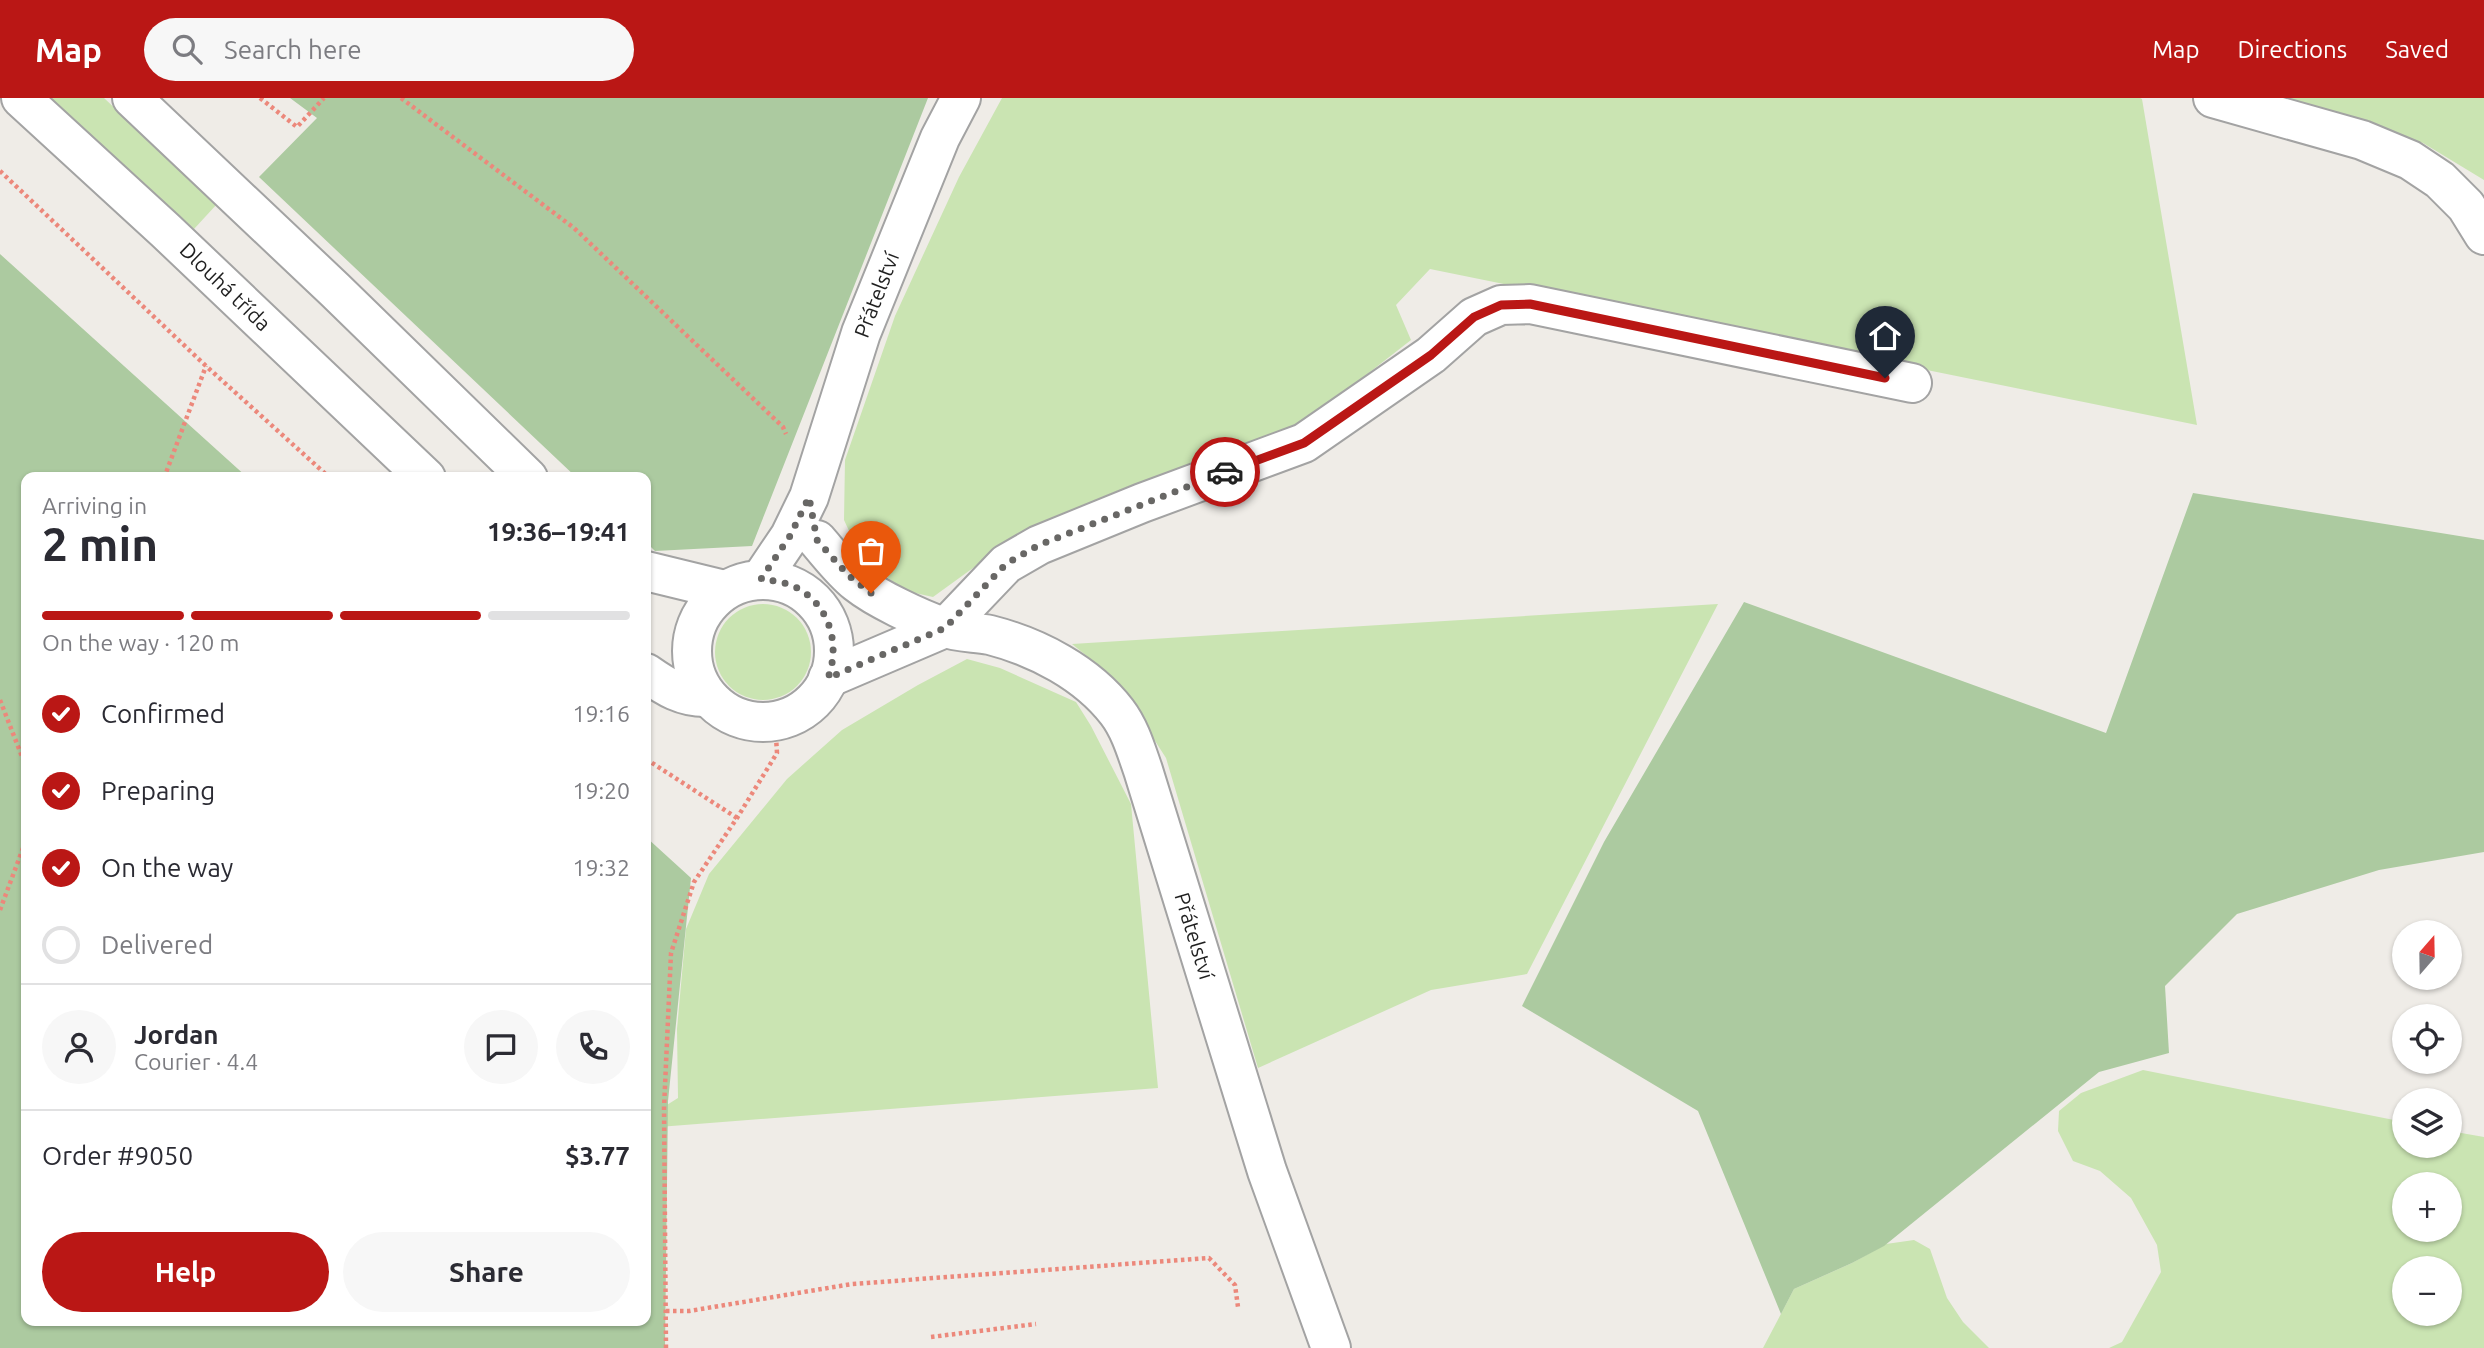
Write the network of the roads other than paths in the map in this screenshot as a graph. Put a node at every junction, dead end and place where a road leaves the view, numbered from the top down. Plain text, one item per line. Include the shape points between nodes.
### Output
1 (21, 98) edge
2 (132, 98) edge
3 (961, 98) edge
4 (2213, 98) edge
5 (2484, 235) edge
6 (1912, 383) dead end
7 (420, 472) edge
8 (522, 472) edge
9 (809, 497) junction
10 (817, 540) junction
11 (651, 572) edge
12 (761, 579) junction
13 (724, 590) junction
14 (814, 602) junction
15 (895, 604) junction
16 (945, 628) junction
17 (651, 676) edge
18 (828, 678) junction
19 (708, 697) junction
20 (1331, 1348) edge

1 - 7 street, Dlouhá třída
2 - 8 street
3 - 9 street, Přátelství via 940,138 861,332
4 - 5 street via 2362,140 2410,160 2440,180 2466,206
6 - 16 street via 1530,304 1501,305 1474,317 1431,355 1304,443 1129,508 1039,545 1006,564
9 - 10 street, Přátelství
9 - 12 street, Přátelství
10 - 14 street, Přátelství
10 - 15 street, Přátelství via 858,584
11 - 13 street
12 - 13 street
12 - 14 street via 781,581
13 - 19 street via 706,607 694,628 691,653 696,676
14 - 15 street, Přátelství
14 - 18 street via 829,624 834,648
15 - 16 street, Přátelství
16 - 18 street
16 - 20 street, Přátelství via 990,635 1059,662 1117,711 1130,733 1267,1171
17 - 19 street via 678,693
18 - 19 street via 810,704 775,721 750,721 727,713

